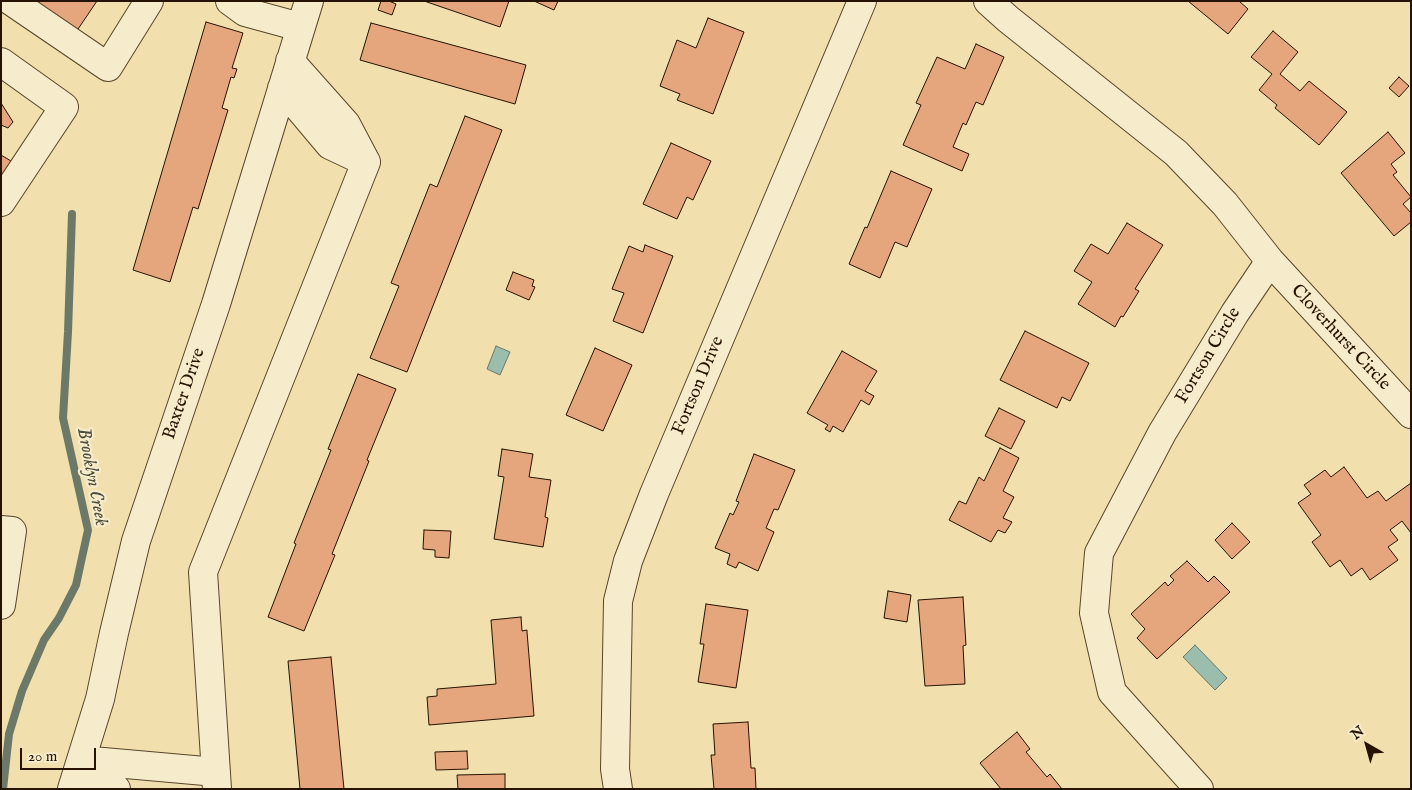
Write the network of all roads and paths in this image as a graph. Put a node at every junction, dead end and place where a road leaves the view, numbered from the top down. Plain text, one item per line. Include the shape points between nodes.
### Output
1 (11, 1) edge
2 (149, 1) edge
3 (230, 1) edge
4 (309, 1) edge
5 (862, 1) edge
6 (988, 1) edge
7 (300, 27) junction
8 (290, 61) junction
9 (1, 62) edge
10 (282, 88) junction
11 (366, 162) junction
12 (1, 202) edge
13 (1270, 261) junction
14 (1411, 414) edge
15 (1, 530) edge
16 (2, 601) edge
17 (81, 760) junction
18 (217, 780) edge
19 (72, 787) edge
20 (116, 789) edge
21 (618, 789) edge
22 (1199, 789) edge

1 - 2 street via 108,67
3 - 7 street via 245,12
4 - 7 street, Baxter Drive
5 - 21 street, Fortson Drive via 628,561 618,601 615,769
6 - 13 street via 1176,153 1225,204
7 - 8 street, Baxter Drive
8 - 10 street, Baxter Drive
8 - 11 street via 346,124
9 - 12 street via 64,107
10 - 11 street via 330,145
10 - 17 street, Baxter Drive via 216,304 136,541 100,699
11 - 18 street via 203,572
13 - 14 street, Cloverhurst Circle
13 - 22 street, Fortson Circle via 1162,433 1099,552 1094,613 1112,692
15 - 16 street via 12,531
17 - 18 street
17 - 19 street, Baxter Drive
19 - 20 street

